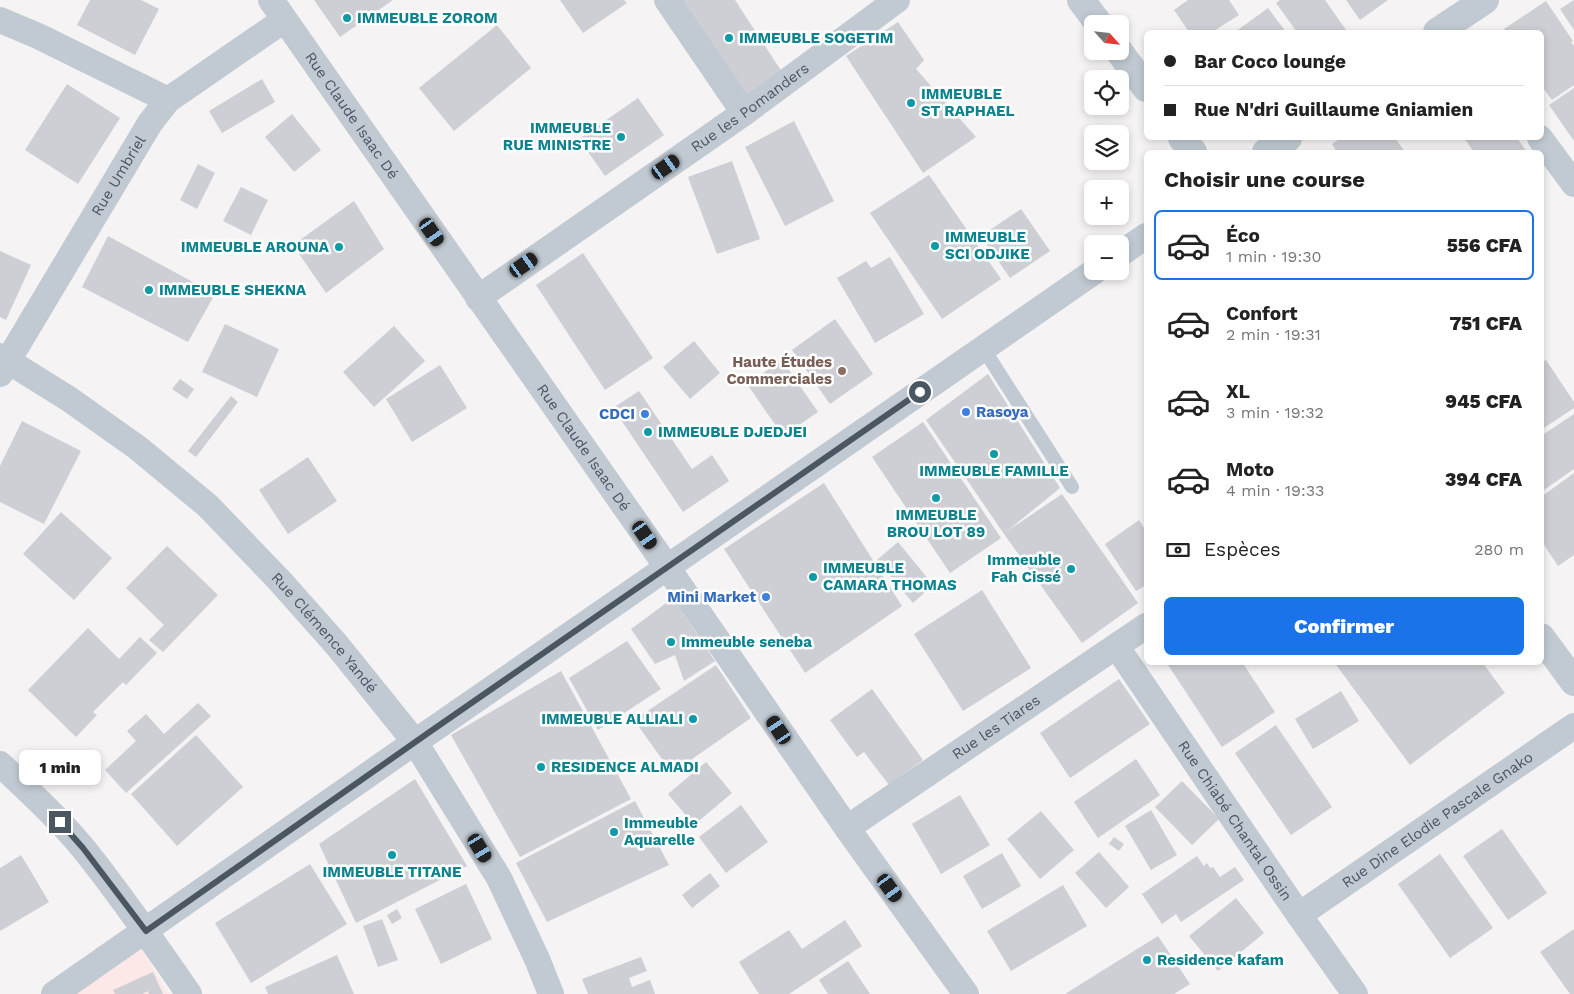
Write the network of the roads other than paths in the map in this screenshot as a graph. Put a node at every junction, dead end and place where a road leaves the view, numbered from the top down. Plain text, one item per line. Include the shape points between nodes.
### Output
1 (667, 0) edge
2 (898, 0) edge
3 (1081, 0) edge
4 (1484, 0) edge
5 (278, 10) edge
6 (1092, 15) edge
7 (0, 20) edge
8 (1452, 28) edge
9 (1126, 60) edge
10 (1144, 85) edge
11 (168, 100) junction
12 (744, 113) junction
13 (1184, 140) edge
14 (1285, 140) edge
15 (1541, 140) edge
16 (1191, 150) edge
17 (1269, 150) edge
18 (1574, 184) edge
19 (1144, 237) edge
20 (1129, 248) edge
21 (1084, 278) edge
22 (478, 298) junction
23 (983, 348) junction
24 (3, 364) edge
25 (1072, 487) dead end
26 (667, 567) junction
27 (1144, 627) edge
28 (1544, 640) edge
29 (1117, 647) junction
30 (1574, 682) edge
31 (1574, 726) edge
32 (415, 742) junction
33 (0, 764) edge
34 (847, 828) junction
35 (1299, 915) junction
36 (146, 931) junction
37 (54, 994) edge
38 (189, 994) edge
39 (551, 994) edge
40 (966, 994) edge
41 (1354, 994) edge

1 - 12 street
2 - 12 street, Rue les Pomanders
3 - 6 street
4 - 8 street
5 - 11 street, Rue Umbriel
5 - 22 street, Rue Claude Isaac Dé
7 - 11 street
9 - 10 street
11 - 24 street, Rue Umbriel via 150,123
12 - 22 street, Rue les Pomanders
13 - 16 street
14 - 17 street
15 - 18 street
19 - 20 street
21 - 23 street
22 - 26 street, Rue Claude Isaac Dé
23 - 25 lane
23 - 26 street
24 - 32 street, Rue Clémence Yandé via 69,399 138,448 208,506 323,630
26 - 32 street
26 - 34 street, Rue Claude Isaac Dé
27 - 29 street, Rue les Tiares
28 - 30 street
29 - 34 street, Rue les Tiares
29 - 35 street, Rue Chiabé Chantal Ossin
31 - 35 street, Rue Dine Elodie Pascale Gnako
32 - 36 street
32 - 39 street, Rue Clémence Yandé via 499,878
33 - 36 street via 83,848
34 - 40 street, Rue Claude Isaac Dé
35 - 41 street, Rue Chiabé Chantal Ossin
36 - 37 street
36 - 38 street

